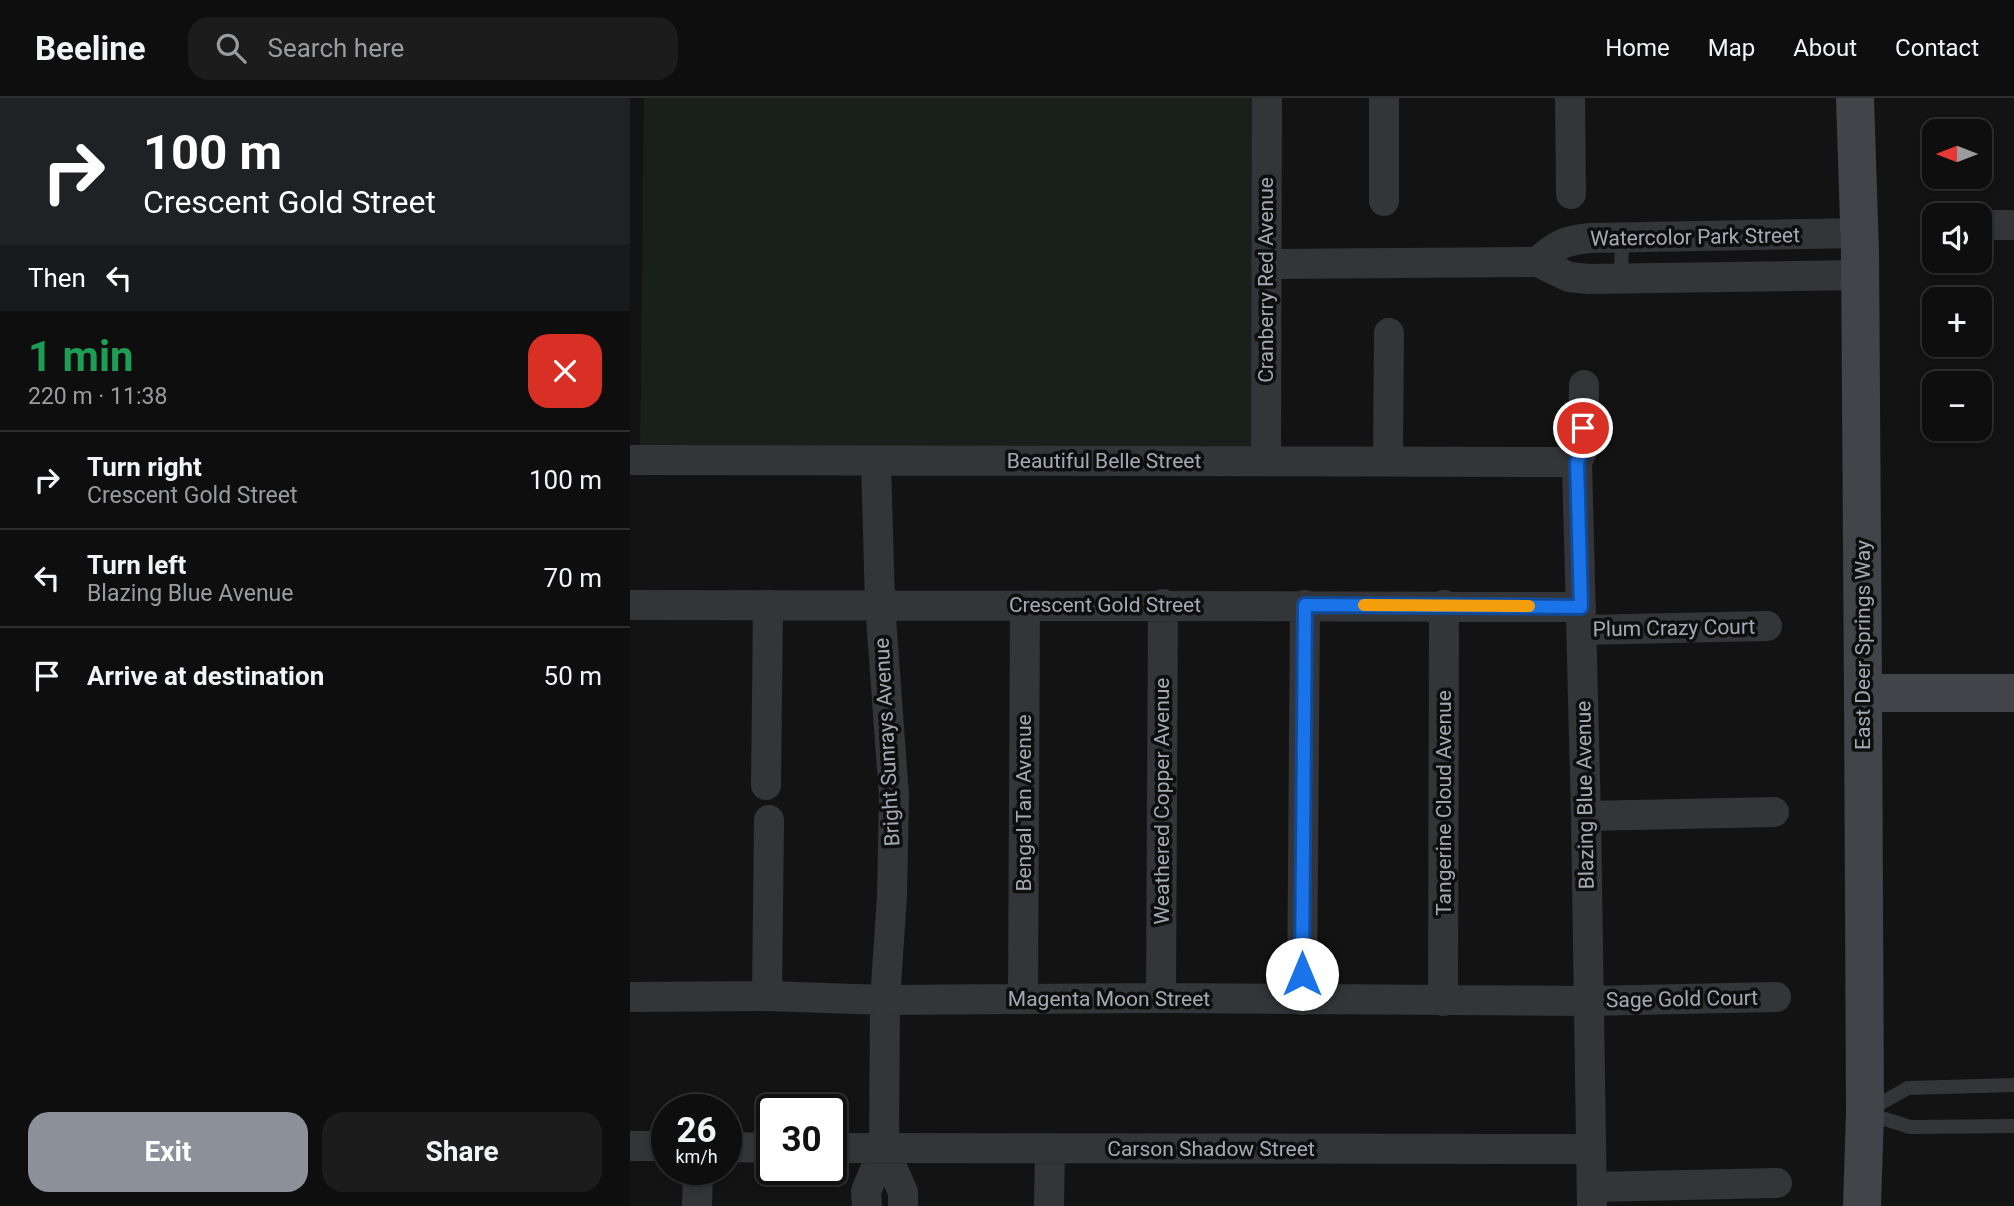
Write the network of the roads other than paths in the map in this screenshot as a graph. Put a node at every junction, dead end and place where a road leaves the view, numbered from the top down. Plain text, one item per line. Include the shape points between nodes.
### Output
1 (1266, 98) edge
2 (1384, 98) edge
3 (1570, 98) edge
4 (1854, 98) edge
5 (1571, 194) dead end
6 (1384, 201) dead end
7 (1992, 225) edge
8 (2014, 225) edge
9 (1859, 233) junction
10 (1622, 237) junction
11 (1538, 262) junction
12 (1266, 264) junction
13 (1860, 275) junction
14 (1621, 279) junction
15 (1389, 333) dead end
16 (1584, 385) dead end
17 (630, 460) edge
18 (1388, 460) junction
19 (876, 461) junction
20 (1266, 461) junction
21 (1577, 462) junction
22 (880, 604) junction
23 (1163, 604) junction
24 (630, 605) edge
25 (768, 605) junction
26 (1305, 605) junction
27 (1444, 605) junction
28 (1025, 606) junction
29 (1581, 619) junction
30 (1767, 626) dead end
31 (1863, 693) junction
32 (2014, 693) edge
33 (766, 785) dead end
34 (1774, 812) dead end
35 (1586, 816) junction
36 (769, 820) dead end
37 (767, 996) junction
38 (630, 997) edge
39 (1776, 997) dead end
40 (1161, 998) junction
41 (1023, 999) junction
42 (885, 1000) junction
43 (1302, 1000) junction
44 (1443, 1000) junction
45 (1588, 1000) junction
46 (2014, 1085) edge
47 (1864, 1112) junction
48 (2014, 1126) edge
49 (630, 1146) edge
50 (651, 1146) edge
51 (847, 1149) edge
52 (884, 1149) junction
53 (1590, 1149) junction
54 (1050, 1150) junction
55 (1777, 1184) dead end
56 (698, 1185) edge
57 (1592, 1197) edge
58 (1863, 1201) edge
59 (697, 1206) edge
60 (867, 1206) edge
61 (903, 1206) edge
62 (1049, 1206) edge

1 - 12 street, Cranberry Red Avenue
2 - 6 street
3 - 5 street
4 - 9 street, East Deer Springs Way
7 - 8 street
9 - 10 street, Watercolor Park Street
9 - 13 street, East Deer Springs Way
10 - 11 street, Watercolor Park Street via 1572,240 1549,250
10 - 14 lane
11 - 12 street, Watercolor Park Street
11 - 14 street, Watercolor Park Street via 1569,277
12 - 20 street, Cranberry Red Avenue
13 - 14 street, Watercolor Park Street
13 - 31 street, East Deer Springs Way
15 - 18 street
16 - 21 street, Blazing Blue Avenue via 1583,449
17 - 19 street, Beautiful Belle Street
18 - 20 street, Beautiful Belle Street
18 - 21 street, Beautiful Belle Street
19 - 20 street, Beautiful Belle Street
19 - 22 street, Bright Sunrays Avenue
21 - 29 street, Blazing Blue Avenue
22 - 25 street, Crescent Gold Street
22 - 28 street, Crescent Gold Street
22 - 42 street, Bright Sunrays Avenue via 894,796
23 - 26 street, Crescent Gold Street
23 - 28 street, Crescent Gold Street
23 - 40 street, Weathered Copper Avenue
24 - 25 street, Crescent Gold Street
25 - 33 street
26 - 27 street, Crescent Gold Street
26 - 43 street
27 - 29 street, Crescent Gold Street
27 - 44 street, Tangerine Cloud Avenue
28 - 41 street, Bengal Tan Avenue
29 - 30 street, Plum Crazy Court
29 - 35 street, Blazing Blue Avenue
31 - 32 street
31 - 47 street, East Deer Springs Way
34 - 35 street
35 - 45 street, Blazing Blue Avenue
36 - 37 street
37 - 38 street, Magenta Moon Street
37 - 42 street, Magenta Moon Street
39 - 45 street, Sage Gold Court
40 - 41 street, Magenta Moon Street
40 - 43 street, Magenta Moon Street
41 - 42 street, Magenta Moon Street
42 - 52 street, Bright Sunrays Avenue
43 - 44 street, Magenta Moon Street
44 - 45 street, Magenta Moon Street
45 - 53 street, Blazing Blue Avenue
46 - 47 lane via 1908,1088
47 - 48 lane via 1910,1127
47 - 58 street, East Deer Springs Way
49 - 50 street
51 - 52 street, Carson Shadow Street
52 - 54 street, Carson Shadow Street
52 - 60 street via 866,1191
52 - 61 street via 903,1192
53 - 54 street, Carson Shadow Street
53 - 57 street, Blazing Blue Avenue
54 - 62 street
55 - 57 street
56 - 59 street

